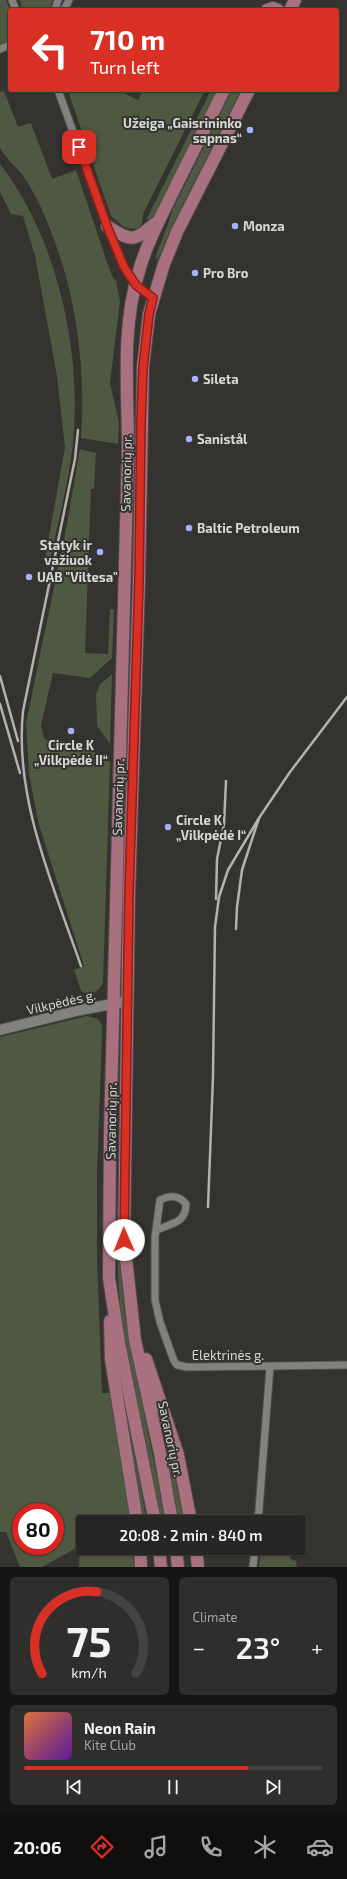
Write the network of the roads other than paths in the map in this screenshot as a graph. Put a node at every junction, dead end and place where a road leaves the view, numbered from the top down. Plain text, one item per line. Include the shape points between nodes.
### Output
1 (59, 92) edge
2 (223, 92) edge
3 (248, 92) edge
4 (160, 219) junction
5 (107, 226) junction
6 (136, 285) junction
7 (153, 298) junction
8 (128, 1001) junction
9 (113, 1003) junction
10 (0, 1030) edge
11 (157, 1230) junction
12 (109, 1278) junction
13 (132, 1318) junction
14 (347, 1365) edge
15 (270, 1367) junction
16 (136, 1515) edge
17 (154, 1515) edge
18 (171, 1515) edge
19 (189, 1515) edge
20 (259, 1515) edge
21 (140, 1555) edge
22 (160, 1555) edge
23 (177, 1555) edge
24 (197, 1555) edge
25 (254, 1555) edge
26 (141, 1567) edge
27 (161, 1567) edge
28 (178, 1567) edge
29 (198, 1567) edge
30 (253, 1567) edge

1 - 5 street
2 - 4 highway, Savanorių pr.
3 - 7 highway, Savanorių pr. via 177,232 158,277
4 - 5 highway via 142,235 132,239 123,237
4 - 6 highway, Savanorių pr. via 149,242
5 - 6 street via 124,267
6 - 7 highway
6 - 9 highway, Savanorių pr. via 126,364 128,449
7 - 8 highway, Savanorių pr. via 149,314 142,391
8 - 9 main road, Vilkpėdės g.
8 - 13 highway, Savanorių pr. via 124,1219
9 - 10 main road, Vilkpėdės g.
9 - 12 highway, Savanorių pr.
11 - 11 street, Elektrinės g. via 160,1200 172,1196 182,1198 186,1204 182,1219
11 - 15 street, Elektrinės g. via 156,1300 160,1322 177,1365
12 - 16 highway via 111,1359
12 - 17 highway, Savanorių pr. via 119,1343
13 - 18 highway, Savanorių pr.
13 - 19 highway via 173,1439
14 - 15 street, Elektrinės g.
15 - 20 street
21 - 26 highway
22 - 27 highway
23 - 28 highway
24 - 29 highway
25 - 30 street

